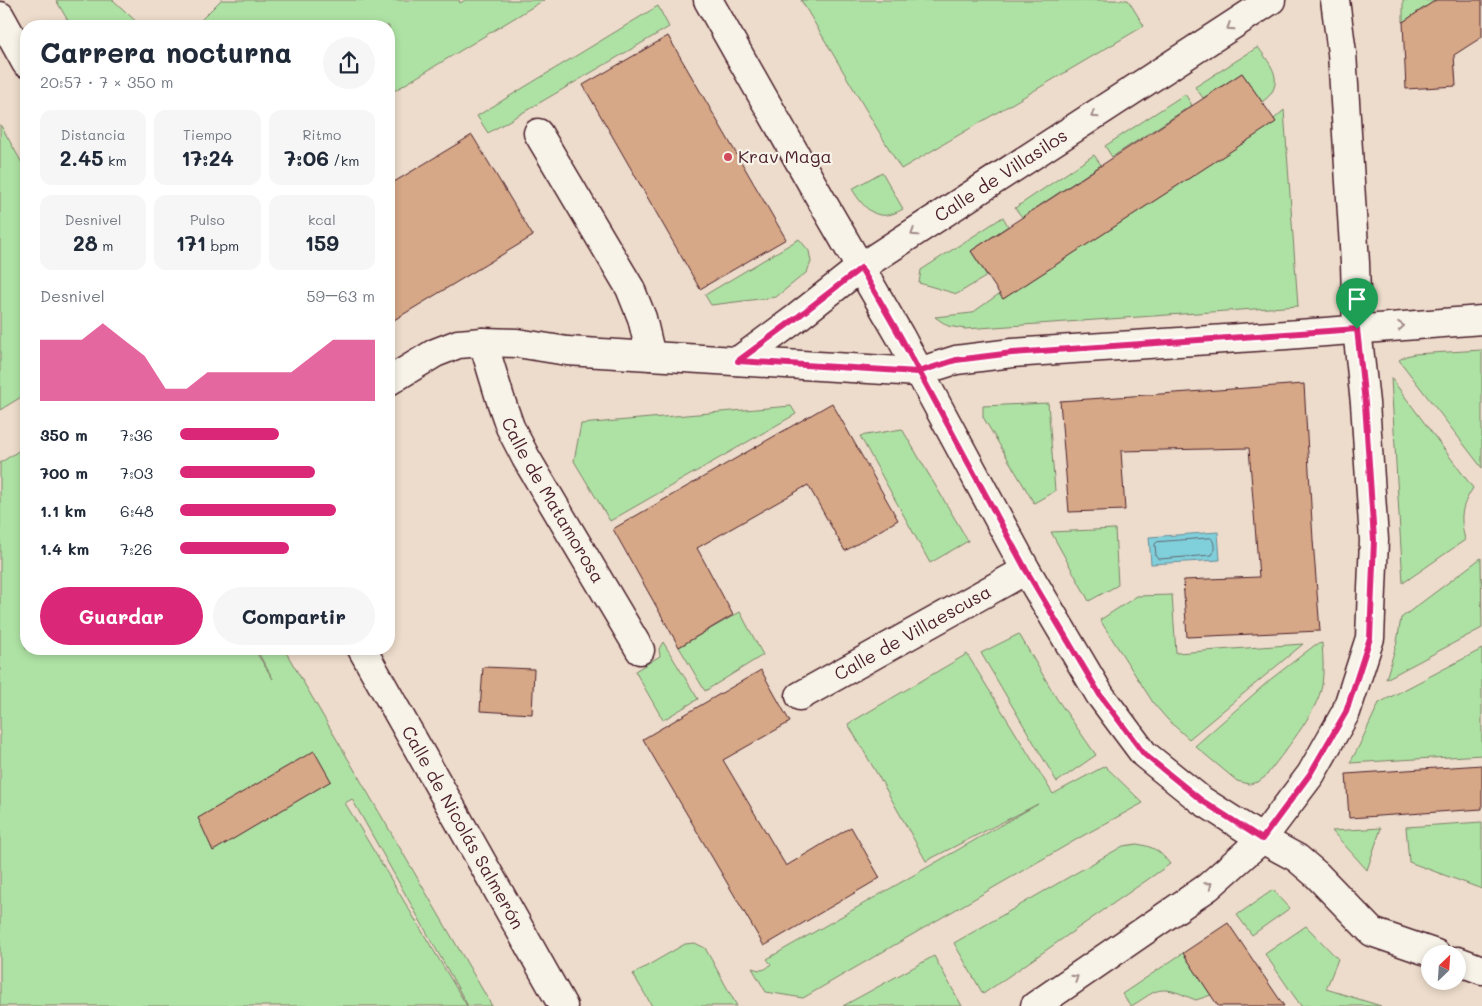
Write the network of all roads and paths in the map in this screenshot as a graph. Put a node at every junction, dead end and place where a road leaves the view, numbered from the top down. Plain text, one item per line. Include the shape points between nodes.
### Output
1 (708, 0) edge
2 (1271, 0) edge
3 (1335, 0) edge
4 (0, 16) edge
5 (20, 52) edge
6 (538, 133) dead end
7 (861, 268) junction
8 (1482, 320) edge
9 (1357, 329) junction
10 (483, 342) junction
11 (651, 356) junction
12 (738, 361) junction
13 (918, 372) junction
14 (395, 377) edge
15 (1026, 570) junction
16 (640, 650) dead end
17 (365, 655) edge
18 (800, 696) dead end
19 (1262, 839) junction
20 (1421, 949) edge
21 (1466, 964) edge
22 (1482, 970) edge
23 (563, 1006) edge
24 (1035, 1006) edge

1 - 7 street
2 -> 7 street, Calle de Villasilos
3 - 9 street via 1342,62
4 - 5 street
6 - 11 street via 630,288 642,318
7 - 12 street, Calle de Villasilos
7 - 13 street
9 -> 8 street
9 - 13 street via 1012,353 956,360
9 - 19 street via 1374,540 1370,638 1346,712 1310,774
10 - 11 street
10 - 14 street via 458,344 435,353
10 - 16 street, Calle de Matamorosa via 510,427
11 - 12 street
12 - 13 street
13 - 15 street
15 - 18 street, Calle de Villaescusa
15 - 19 street via 1100,695 1144,754 1201,800
17 - 23 street, Calle de Nicolás Salmerón
19 - 20 street via 1297,858 1372,932
24 -> 19 street via 1208,887
21 - 22 street

